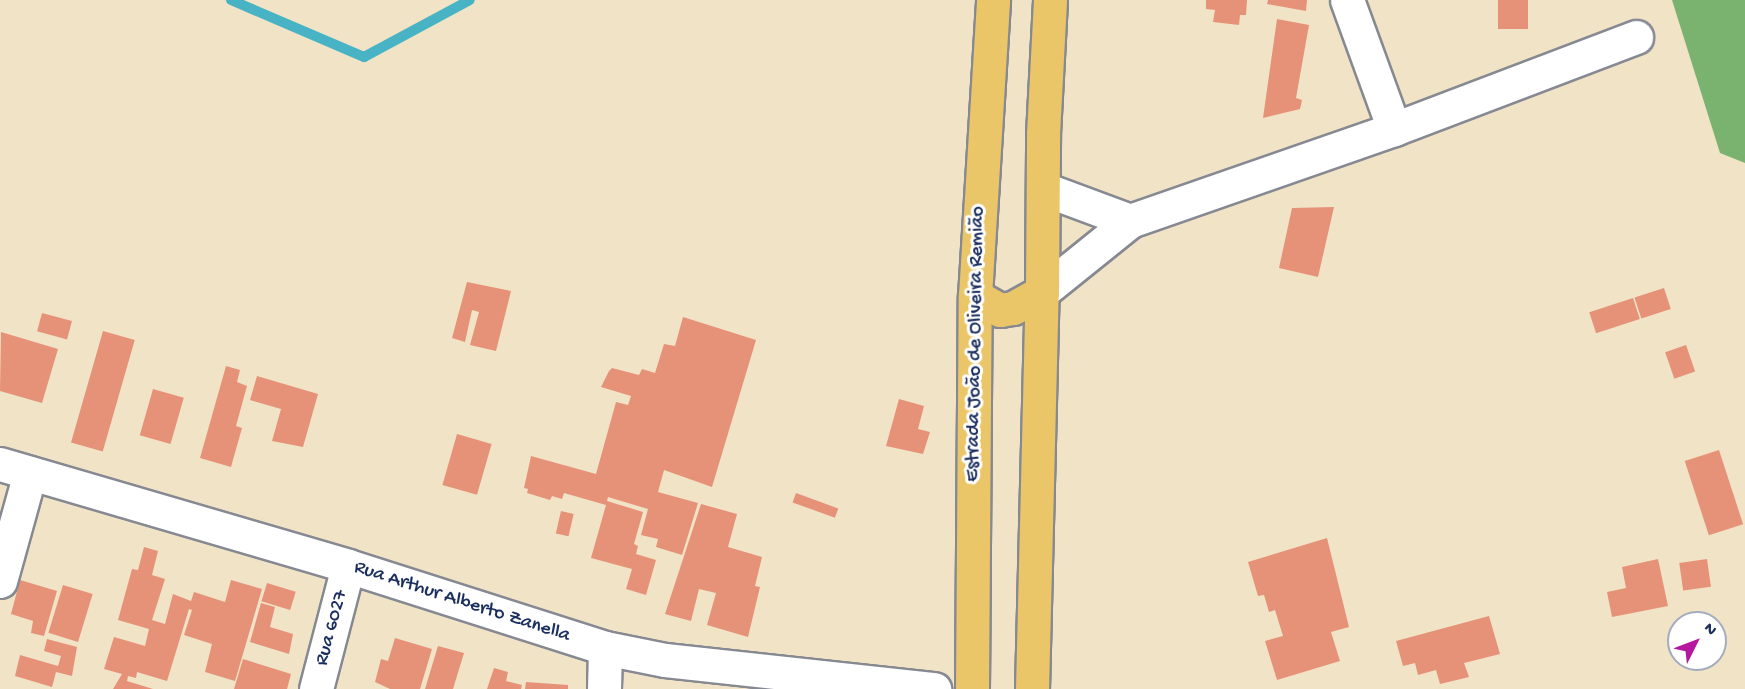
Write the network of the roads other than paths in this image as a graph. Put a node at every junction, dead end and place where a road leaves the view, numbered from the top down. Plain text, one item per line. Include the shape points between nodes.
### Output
1 (993, 0) edge
2 (1050, 0) edge
3 (1347, 0) edge
4 (1636, 37) dead end
5 (1394, 129) junction
6 (1044, 189) junction
7 (1130, 221) junction
8 (1042, 292) junction
9 (975, 296) junction
10 (15, 468) edge
11 (348, 566) junction
12 (0, 581) edge
13 (605, 648) junction
14 (316, 689) edge
15 (604, 689) edge
16 (934, 689) edge
17 (972, 689) edge
18 (1032, 689) edge

1 - 9 main road, Estrada João de Oliveira Remião
2 - 6 main road via 1042,134
3 - 5 street
4 - 5 street
5 - 7 street
6 - 7 street
6 - 8 main road
7 - 8 street
8 - 9 main road via 1013,308 1000,310
8 - 18 main road
9 - 17 main road, Estrada João de Oliveira Remião
10 - 11 street, Rua Arthur Alberto Zanella
10 - 12 street
11 - 13 street, Rua Arthur Alberto Zanella
11 - 14 street, Rua 6027
13 - 15 street
13 - 16 street, Rua Arthur Alberto Zanella via 665,660

